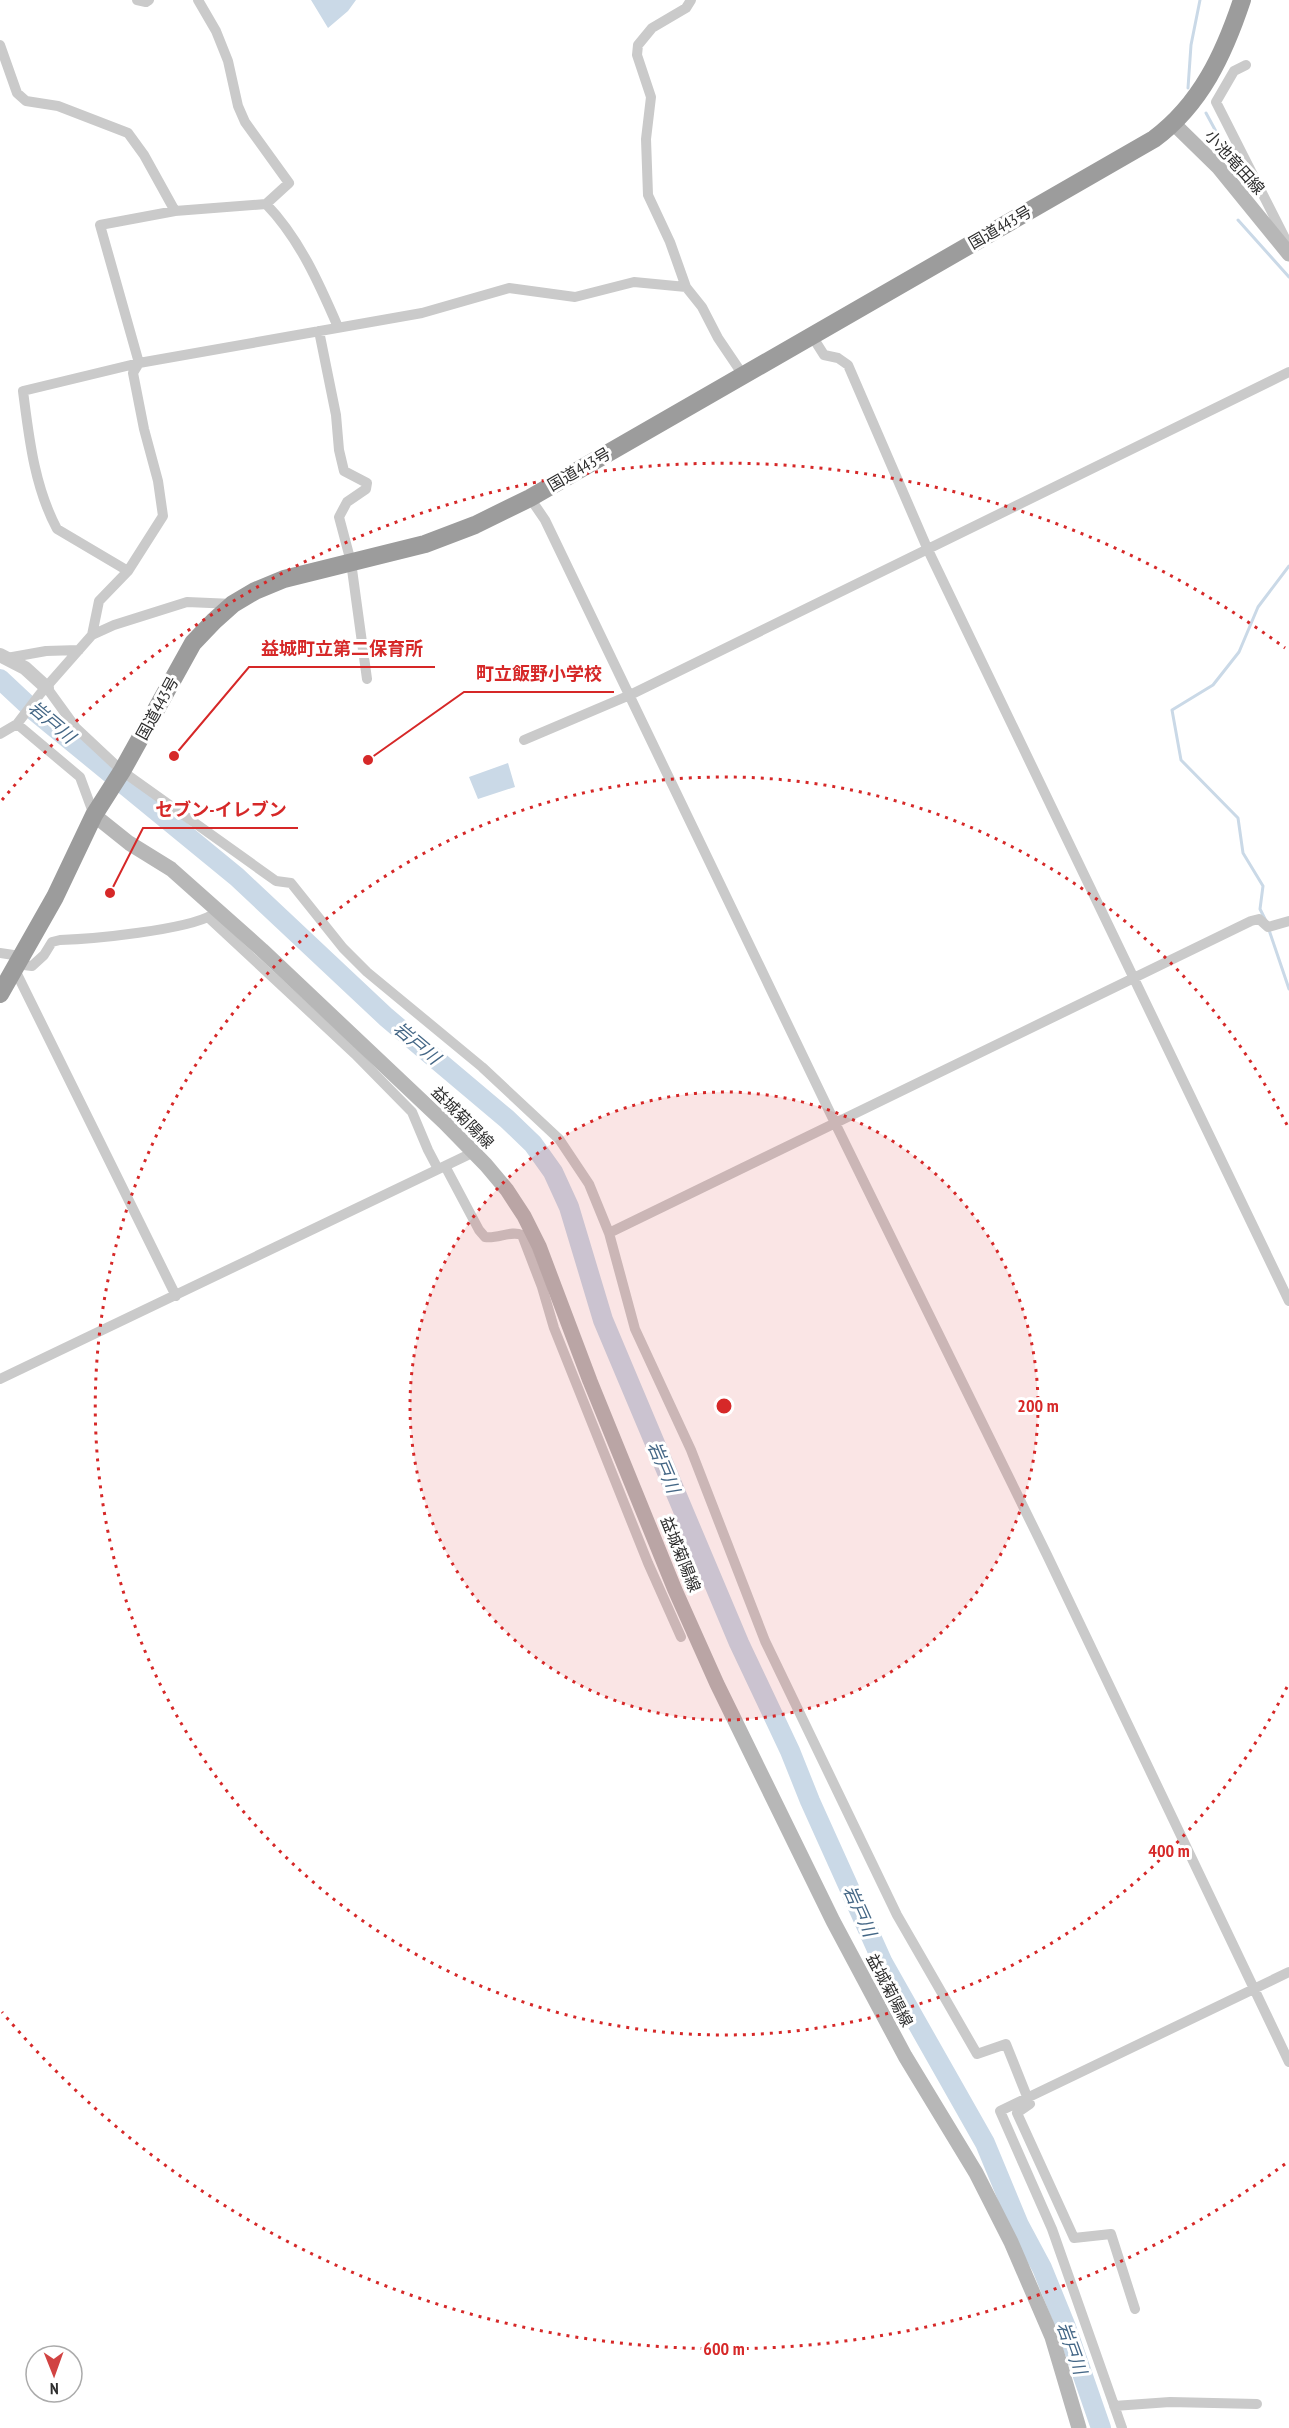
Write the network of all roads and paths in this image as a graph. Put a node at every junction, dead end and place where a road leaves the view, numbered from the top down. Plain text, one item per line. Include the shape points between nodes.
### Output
1 (137, 0) edge
2 (149, 0) edge
3 (198, 0) edge
4 (691, 0) edge
5 (1242, 0) edge
6 (0, 45) edge
7 (1246, 65) dead end
8 (1174, 124) junction
9 (266, 204) junction
10 (174, 211) junction
11 (1289, 246) edge
12 (1289, 254) edge
13 (686, 287) junction
14 (338, 327) junction
15 (319, 331) junction
16 (812, 336) junction
17 (139, 363) junction
18 (1289, 372) edge
19 (743, 375) junction
20 (530, 498) junction
21 (928, 550) junction
22 (351, 562) junction
23 (128, 571) junction
24 (233, 604) junction
25 (92, 635) junction
26 (79, 650) junction
27 (3, 656) edge
28 (367, 679) dead end
29 (43, 691) junction
30 (630, 695) junction
31 (17, 724) junction
32 (0, 734) edge
33 (524, 740) dead end
34 (122, 771) junction
35 (97, 810) junction
36 (214, 914) junction
37 (1289, 921) edge
38 (0, 953) edge
39 (17, 963) junction
40 (1133, 978) junction
41 (0, 994) edge
42 (836, 1125) junction
43 (472, 1153) junction
44 (442, 1168) junction
45 (609, 1233) junction
46 (176, 1296) junction
47 (1289, 1301) edge
48 (0, 1379) edge
49 (681, 1637) dead end
50 (1289, 1972) edge
51 (1253, 1988) junction
52 (1289, 2062) edge
53 (1028, 2099) junction
54 (1135, 2309) dead end
55 (1257, 2404) dead end
56 (1114, 2406) junction
57 (1079, 2428) edge
58 (1122, 2428) edge

1 - 2 street
3 - 9 street via 228,61 245,122 288,183
4 - 13 street via 686,8 652,28 638,45 651,97 646,139 648,195
5 - 8 highway, 国道443号 via 1221,57 1202,90
6 - 10 street via 17,93 26,101 58,106 128,133
7 - 11 street via 1234,71 1216,102
8 - 12 main road, 小池竜田線 via 1219,168
8 - 16 highway, 国道443号 via 1093,175
9 - 10 street
9 - 14 street via 318,280
10 - 17 street via 100,225
13 - 14 street via 634,282 575,297 509,288 422,313
13 - 19 street
14 - 15 street
15 - 17 street
15 - 22 street via 344,471 366,483 366,489 347,502 339,517
16 - 19 highway, 国道443号
16 - 21 street via 824,355 848,365
17 - 23 street via 133,373 163,516
17 - 23 street via 23,391 30,453 57,529
18 - 21 street
19 - 20 highway, 国道443号
20 - 22 highway, 国道443号 via 425,544
20 - 30 street via 545,520
21 - 30 street
21 - 40 street
22 - 24 highway, 国道443号 via 284,579
22 - 28 street
23 - 25 street via 99,601
24 - 25 street via 187,602
24 - 34 highway, 国道443号 via 193,643
25 - 26 street
26 - 27 street
26 - 29 street
27 - 29 street via 25,668
29 - 31 street
29 - 34 street
30 - 33 street
30 - 42 street
31 - 32 street
31 - 35 street via 80,777
34 - 35 highway, 国道443号
34 - 45 street via 276,881 291,883 367,972 482,1067 559,1139 589,1184
35 - 36 main road, 益城菊陽線 via 129,843 171,869
35 - 39 highway, 国道443号 via 55,897
36 - 39 street via 158,928 60,940 52,942 32,966
36 - 43 main road, 益城菊陽線 via 444,1122
36 - 44 street via 412,1113 428,1150
37 - 40 street via 1268,927 1258,919 1251,921
38 - 39 street
39 - 41 highway, 国道443号
39 - 46 street
40 - 42 street
40 - 47 street
42 - 45 street
42 - 51 street
43 - 44 street
43 - 57 main road, 益城菊陽線 via 507,1190 539,1246 590,1381 717,1684 833,1921 1011,2242 1052,2337
44 - 46 street
44 - 49 street via 485,1237 494,1239 516,1232 522,1235 554,1328
45 - 53 street via 635,1329 691,1450 765,1641 872,1866 923,1964 977,2054 1006,2044
46 - 48 street
50 - 51 street
51 - 52 street
51 - 53 street
53 - 54 street via 1030,2104 1017,2113 1074,2238 1111,2234
53 - 56 street via 1000,2111 1052,2229
55 - 56 street via 1170,2402
56 - 58 street

